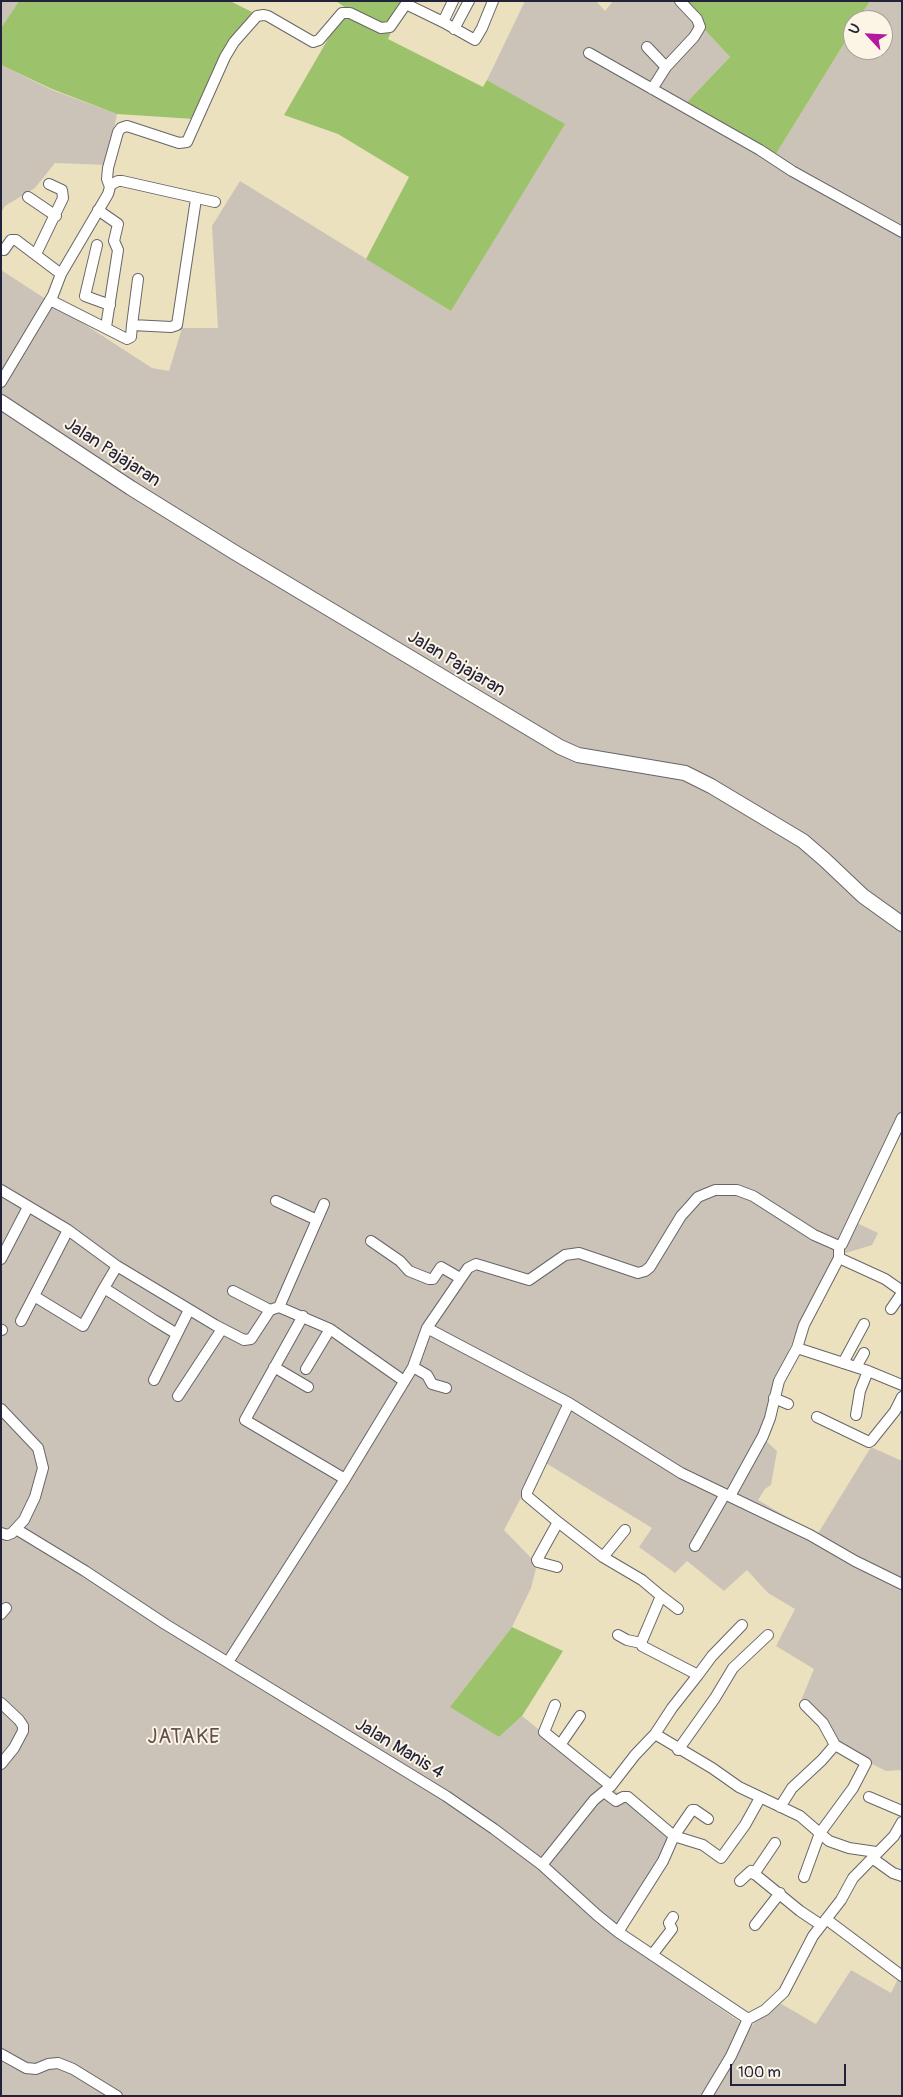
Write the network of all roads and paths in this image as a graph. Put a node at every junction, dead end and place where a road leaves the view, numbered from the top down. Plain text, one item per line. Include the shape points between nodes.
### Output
1 (453, 1) edge
2 (469, 1) edge
3 (680, 1) edge
4 (407, 3) edge
5 (497, 3) edge
6 (443, 22) junction
7 (454, 29) junction
8 (647, 47) dead end
9 (589, 53) dead end
10 (666, 67) junction
11 (652, 89) junction
12 (49, 184) dead end
13 (110, 186) junction
14 (28, 197) dead end
15 (196, 199) junction
16 (215, 202) dead end
17 (98, 210) junction
18 (56, 216) junction
19 (902, 232) edge
20 (97, 245) dead end
21 (4, 250) dead end
22 (36, 254) junction
23 (61, 274) junction
24 (138, 279) dead end
25 (50, 300) junction
26 (110, 305) junction
27 (132, 325) junction
28 (106, 327) junction
29 (1, 382) edge
30 (1, 402) edge
31 (902, 924) edge
32 (902, 1118) edge
33 (1, 1190) edge
34 (276, 1201) dead end
35 (324, 1204) dead end
36 (28, 1206) junction
37 (317, 1220) junction
38 (68, 1230) junction
39 (371, 1241) dead end
40 (839, 1246) junction
41 (838, 1258) junction
42 (1, 1259) edge
43 (117, 1266) junction
44 (460, 1278) junction
45 (104, 1288) junction
46 (233, 1291) dead end
47 (902, 1292) edge
48 (34, 1296) junction
49 (275, 1308) junction
50 (891, 1309) dead end
51 (189, 1310) junction
52 (303, 1316) junction
53 (21, 1321) dead end
54 (864, 1324) dead end
55 (427, 1328) junction
56 (222, 1329) junction
57 (330, 1329) junction
58 (177, 1334) junction
59 (796, 1348) junction
60 (864, 1353) dead end
61 (843, 1363) junction
62 (274, 1367) junction
63 (413, 1367) junction
64 (856, 1367) junction
65 (306, 1369) dead end
66 (868, 1371) junction
67 (154, 1380) dead end
68 (404, 1380) junction
69 (902, 1385) edge
70 (308, 1387) dead end
71 (446, 1388) dead end
72 (178, 1396) dead end
73 (774, 1398) junction
74 (902, 1398) edge
75 (569, 1403) junction
76 (788, 1404) dead end
77 (1, 1409) edge
78 (898, 1413) edge
79 (856, 1416) dead end
80 (817, 1417) dead end
81 (345, 1479) junction
82 (728, 1495) junction
83 (558, 1522) junction
84 (16, 1529) junction
85 (624, 1530) dead end
86 (1, 1533) edge
87 (695, 1546) dead end
88 (603, 1558) junction
89 (557, 1567) dead end
90 (902, 1584) edge
91 (660, 1596) junction
92 (678, 1609) dead end
93 (742, 1625) dead end
94 (618, 1635) dead end
95 (768, 1635) dead end
96 (641, 1643) junction
97 (228, 1662) junction
98 (698, 1675) junction
99 (1, 1703) edge
100 (555, 1705) dead end
101 (805, 1706) dead end
102 (580, 1716) dead end
103 (654, 1734) junction
104 (560, 1745) junction
105 (835, 1745) junction
106 (678, 1750) junction
107 (1, 1764) edge
108 (853, 1788) junction
109 (607, 1789) junction
110 (760, 1798) junction
111 (780, 1807) junction
112 (902, 1811) edge
113 (708, 1819) dead end
114 (902, 1822) edge
115 (820, 1833) junction
116 (674, 1836) junction
117 (775, 1843) dead end
118 (874, 1855) junction
119 (542, 1865) junction
120 (754, 1874) junction
121 (804, 1876) dead end
122 (902, 1876) edge
123 (740, 1882) dead end
124 (780, 1893) junction
125 (673, 1917) dead end
126 (824, 1922) junction
127 (755, 1925) dead end
128 (618, 1932) junction
129 (656, 1950) junction
130 (902, 1976) edge
131 (748, 2019) junction
132 (1, 2054) edge
133 (117, 2096) edge
134 (707, 2096) edge

1 - 6 street
2 - 7 street
3 - 10 street via 700,27
4 - 6 street
4 - 13 street via 393,24 385,28 350,13 342,13 319,40 313,42 268,16 257,16 225,57 186,142 179,143 127,126 119,130 108,168
5 - 7 street via 475,40
6 - 7 street
8 - 10 street
9 - 11 street
10 - 11 street
11 - 19 street
12 - 18 street via 63,192
13 - 15 street via 122,180
13 - 17 street
14 - 18 street
15 - 16 street
15 - 27 street via 178,323 174,326
17 - 23 street
17 - 26 street via 118,224 114,241 118,250
18 - 22 street
20 - 26 street via 85,296
21 - 22 street via 13,239
22 - 23 street
23 - 25 street
24 - 27 street
25 - 28 street
25 - 29 street
26 - 28 street
27 - 28 street via 131,337 127,339
30 - 31 main road, Jalan Pajajaran via 234,552 560,747 578,755 685,773 711,786 803,841 863,896
32 - 40 street
33 - 36 street
34 - 37 street
35 - 37 street
36 - 38 street
36 - 42 street
37 - 49 street
38 - 43 street
38 - 48 street
39 - 44 street via 400,1261 408,1271 429,1280 441,1267
40 - 41 street
40 - 44 street via 814,1235 753,1196 738,1190 715,1190 698,1197 686,1210 645,1271 638,1273 589,1255 571,1253 529,1280 476,1264
41 - 47 street via 885,1279
41 - 59 street
43 - 45 street
43 - 51 street
44 - 55 street
45 - 48 street via 82,1326
45 - 58 street
46 - 49 street
47 - 50 street
48 - 53 street
49 - 52 street
49 - 56 street via 251,1339 244,1340
51 - 56 street
51 - 58 street
52 - 57 street
52 - 62 street
54 - 61 street
55 - 63 street
55 - 75 street
56 - 72 street
57 - 65 street
57 - 68 street
58 - 67 street
59 - 61 street
59 - 73 street
60 - 64 street
61 - 64 street
62 - 70 street
62 - 81 street via 245,1420
63 - 68 street
63 - 71 street via 427,1375 432,1384
64 - 66 street
66 - 69 street
66 - 79 street via 860,1391
68 - 81 street
73 - 76 street
73 - 82 street via 763,1436
74 - 78 street
75 - 82 street via 681,1473
75 - 83 street via 527,1492 527,1496
77 - 84 street via 38,1448 42,1459 43,1468 35,1497
78 - 80 street via 869,1442
81 - 97 street
82 - 87 street
82 - 90 street
83 - 88 street
83 - 89 street via 536,1560
84 - 86 street via 7,1535
84 - 97 street, Jalan Manis 4
85 - 88 street
88 - 91 street via 642,1580
91 - 92 street
91 - 96 street
93 - 98 street
94 - 96 street
95 - 106 street via 733,1668
96 - 98 street via 645,1649
97 - 119 street, Jalan Manis 4 via 446,1796
98 - 103 street
99 - 107 street via 19,1720 23,1731
100 - 104 street via 544,1731
101 - 105 street via 823,1723
102 - 104 street
103 - 106 street
103 - 109 street
104 - 109 street
105 - 108 street via 866,1763
105 - 111 street via 792,1788
106 - 110 street
108 - 112 street via 867,1798
108 - 115 street
109 - 116 street via 616,1801 628,1797
109 - 119 street via 594,1800
110 - 111 street
110 - 116 street via 723,1858 703,1845
111 - 115 street via 800,1816
113 - 116 street via 692,1810
114 - 118 street via 894,1836
115 - 118 street via 830,1842
115 - 121 street
116 - 128 street via 663,1861
117 - 120 street
118 - 122 street via 893,1873
118 - 126 street via 857,1871
119 - 128 street, Jalan Manis 4
120 - 123 street via 749,1871
120 - 124 street
124 - 126 street via 800,1911
124 - 127 street
125 - 129 street via 669,1923 672,1929
126 - 130 street
126 - 131 street via 784,1992 766,2010
128 - 129 street, Jalan Manis 4
129 - 131 street, Jalan Manis 4
131 - 134 street
132 - 133 street via 26,2068 36,2069 58,2063

